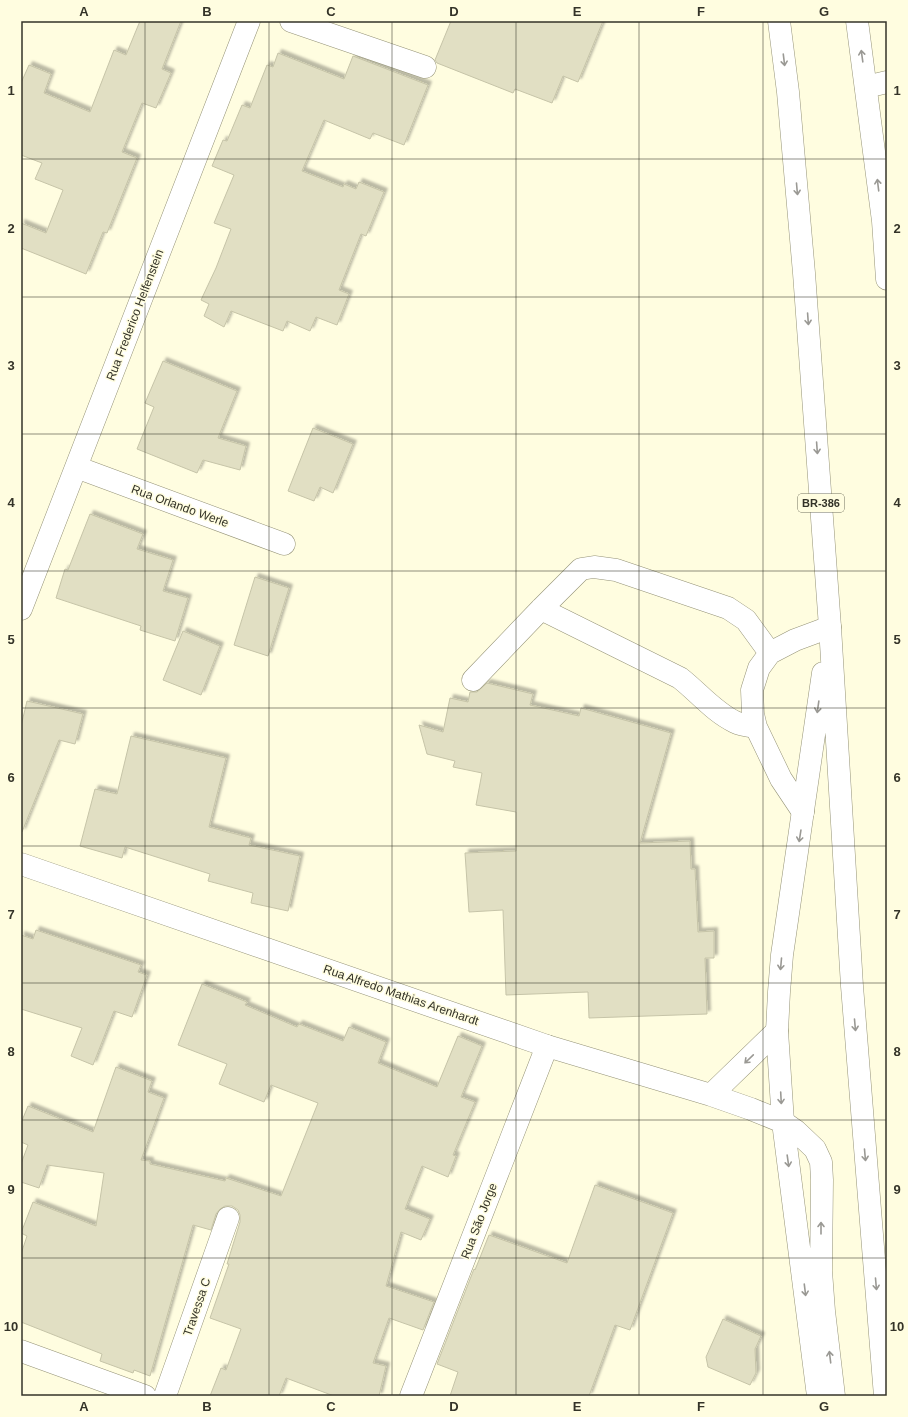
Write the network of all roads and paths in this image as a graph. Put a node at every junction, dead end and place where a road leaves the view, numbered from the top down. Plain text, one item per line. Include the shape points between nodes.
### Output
1 (249, 21) edge
2 (291, 21) edge
3 (779, 21) edge
4 (857, 21) edge
5 (425, 67) dead end
6 (877, 84) edge
7 (885, 221) edge
8 (887, 279) edge
9 (76, 467) junction
10 (284, 544) dead end
11 (21, 609) edge
12 (540, 609) junction
13 (830, 627) junction
14 (770, 653) junction
15 (473, 680) dead end
16 (756, 727) junction
17 (803, 812) junction
18 (21, 864) edge
19 (777, 1031) junction
20 (547, 1046) junction
21 (711, 1095) junction
22 (783, 1122) junction
23 (228, 1218) dead end
24 (21, 1351) edge
25 (145, 1396) edge
26 (165, 1396) edge
27 (411, 1396) edge
28 (818, 1396) edge
29 (834, 1396) edge
30 (885, 1396) edge

1 - 9 main road, Rua Frederico Helfenstein
2 - 5 main road
3 -> 13 main road, BR-386 via 804,273
6 -> 4 main road
7 -> 6 main road
7 - 8 main road
9 - 10 main road, Rua Orlando Werle
9 - 11 main road, Rua Frederico Helfenstein
12 - 14 main road via 581,570 594,567 616,570 728,608 746,620
12 - 15 main road
12 - 16 main road via 680,678 725,716
13 - 14 main road
13 -> 17 main road
13 -> 30 main road, BR-386 via 852,986
14 - 16 main road via 759,668 752,690
16 - 17 main road via 781,780
17 -> 19 main road via 782,955
18 - 20 main road, Rua Alfredo Mathias Arenhardt
19 -> 21 main road
19 -> 22 main road
20 - 21 main road, Rua Alfredo Mathias Arenhardt
20 - 27 main road, Rua São Jorge
21 - 22 main road, Rua Alfredo Mathias Arenhardt
22 -> 28 main road
29 -> 22 main road, Rua Alfredo Mathias Arenhardt via 821,1271 821,1162 815,1149 806,1139
23 - 26 main road, Travessa C
24 - 25 main road

